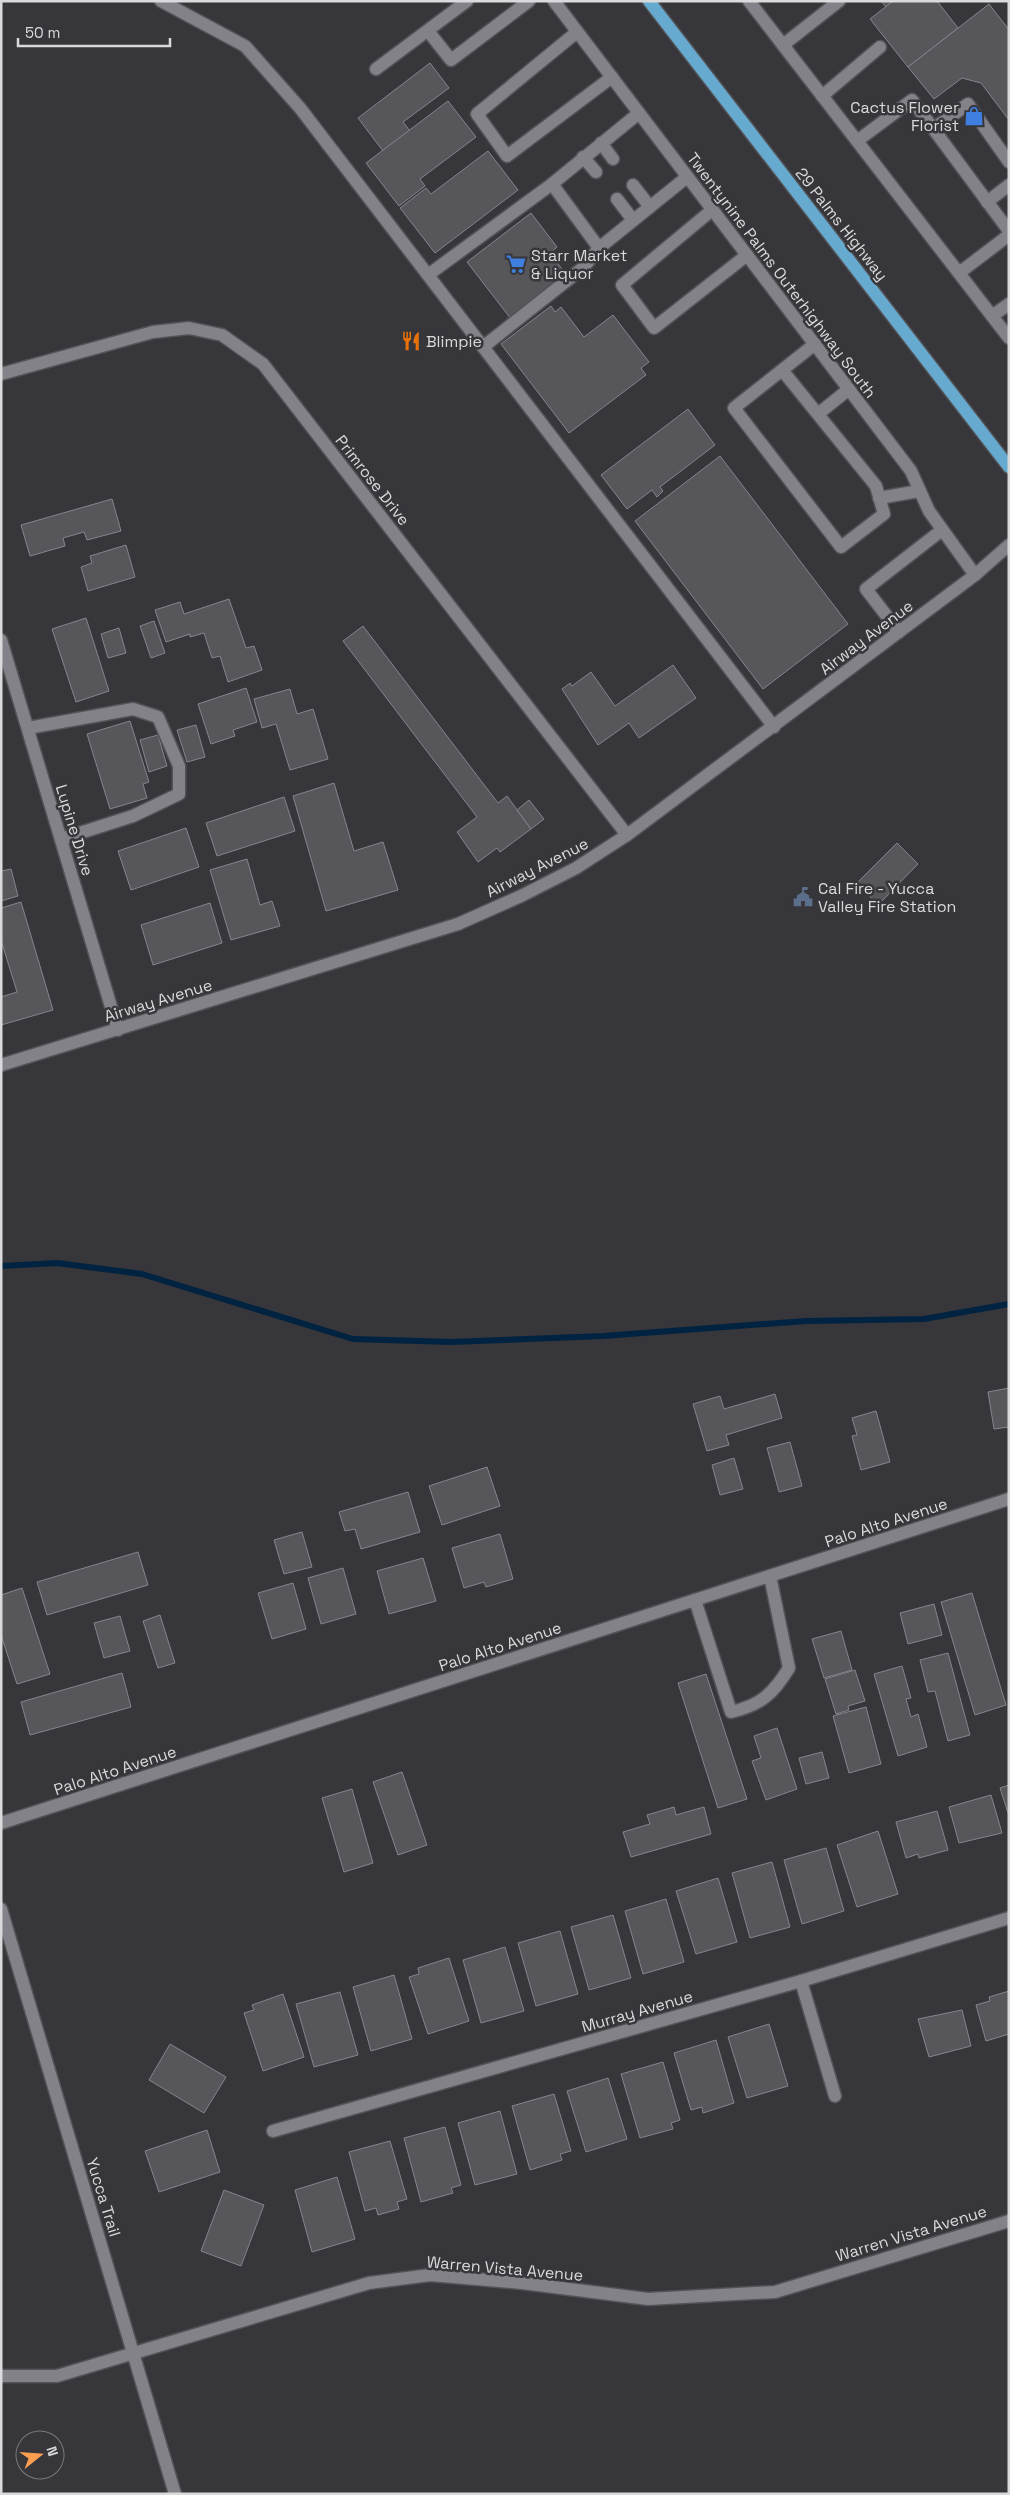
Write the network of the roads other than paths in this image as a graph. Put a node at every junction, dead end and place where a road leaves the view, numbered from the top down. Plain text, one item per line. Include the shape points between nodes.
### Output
1 (161, 1) edge
2 (467, 1) edge
3 (529, 1) edge
4 (554, 1) edge
5 (649, 1) edge
6 (749, 1) edge
7 (839, 1) edge
8 (428, 30) junction
9 (577, 32) junction
10 (782, 45) junction
11 (880, 47) dead end
12 (376, 70) dead end
13 (612, 77) junction
14 (822, 96) junction
15 (639, 113) junction
16 (933, 129) junction
17 (857, 142) junction
18 (601, 144) junction
19 (583, 157) junction
20 (613, 159) dead end
21 (1009, 162) edge
22 (596, 172) dead end
23 (687, 177) junction
24 (552, 184) junction
25 (633, 185) dead end
26 (1009, 185) edge
27 (616, 199) dead end
28 (987, 202) junction
29 (650, 208) junction
30 (712, 210) junction
31 (633, 220) junction
32 (1009, 231) edge
33 (1009, 235) edge
34 (599, 248) junction
35 (747, 255) junction
36 (959, 273) junction
37 (428, 276) junction
38 (1009, 304) edge
39 (992, 316) junction
40 (1009, 338) edge
41 (815, 344) junction
42 (483, 347) junction
43 (782, 370) junction
44 (1, 374) edge
45 (848, 389) junction
46 (818, 414) junction
47 (1009, 467) edge
48 (920, 491) junction
49 (879, 498) junction
50 (942, 530) junction
51 (1009, 546) edge
52 (975, 575) junction
53 (899, 632) junction
54 (1, 640) edge
55 (774, 727) junction
56 (28, 728) junction
57 (628, 835) junction
58 (61, 839) junction
59 (118, 1030) junction
60 (1, 1065) edge
61 (1009, 1499) edge
62 (770, 1576) junction
63 (695, 1600) junction
64 (1, 1823) edge
65 (1, 1909) edge
66 (1009, 1918) edge
67 (801, 1981) junction
68 (835, 2096) dead end
69 (273, 2131) dead end
70 (1009, 2221) edge
71 (133, 2354) junction
72 (1, 2376) edge
73 (175, 2494) edge

1 - 37 street via 245,46 300,108
2 - 8 street
3 - 8 street via 451,60
4 - 9 street, Twentynine Palms Outerhighway South
5 - 47 main road, 29 Palms Highway
6 - 10 street
7 - 10 street
8 - 12 street
9 - 13 street, Twentynine Palms Outerhighway South
9 - 13 street via 477,114 507,156
10 - 14 street
11 - 14 street
13 - 15 street, Twentynine Palms Outerhighway South
14 - 17 street
15 - 18 street
15 - 23 street, Twentynine Palms Outerhighway South
16 - 17 street via 912,100
16 - 21 street via 968,104
16 - 28 street
17 - 36 street
18 - 19 street
18 - 20 street
19 - 22 street
19 - 24 street
23 - 29 street
23 - 30 street, Twentynine Palms Outerhighway South
24 - 34 street
24 - 37 street
25 - 29 street
26 - 28 street
27 - 31 street
28 - 32 street
29 - 31 street
30 - 35 street, Twentynine Palms Outerhighway South
30 - 35 street via 622,285 654,328
31 - 34 street
33 - 36 street
34 - 42 street via 584,267
35 - 41 street, Twentynine Palms Outerhighway South
36 - 39 street
37 - 42 street
38 - 39 street
39 - 40 street
41 - 43 street
41 - 45 street, Twentynine Palms Outerhighway South
42 - 55 street
43 - 46 street
43 - 49 street via 734,408 842,547 884,514
44 - 57 street, Primrose Drive via 153,332 189,328 222,335 263,364
45 - 46 street
45 - 48 street, Twentynine Palms Outerhighway South via 911,471
46 - 49 street via 876,486
48 - 49 street
48 - 50 street, Twentynine Palms Outerhighway South
50 - 52 street, Twentynine Palms Outerhighway South
50 - 53 street via 866,589
51 - 52 street, Airway Avenue
52 - 53 street, Airway Avenue
53 - 55 street, Airway Avenue
54 - 56 street, Lupine Drive
55 - 57 street, Airway Avenue
56 - 58 street, Lupine Drive
56 - 58 street via 133,708 158,717 179,766 179,794 133,816
57 - 59 street, Airway Avenue via 576,868 458,924
58 - 59 street, Lupine Drive
59 - 60 street, Airway Avenue
61 - 62 street, Palo Alto Avenue
62 - 63 street, Palo Alto Avenue
62 - 63 street via 789,1668 770,1695 747,1708 731,1712
63 - 64 street, Palo Alto Avenue
65 - 71 street, Yucca Trail
66 - 67 street, Murray Avenue
67 - 68 street
67 - 69 street, Murray Avenue
70 - 71 street, Warren Vista Avenue via 774,2292 648,2299 522,2282 430,2275 369,2283
71 - 72 street, Warren Vista Avenue via 57,2376
71 - 73 street, Yucca Trail

